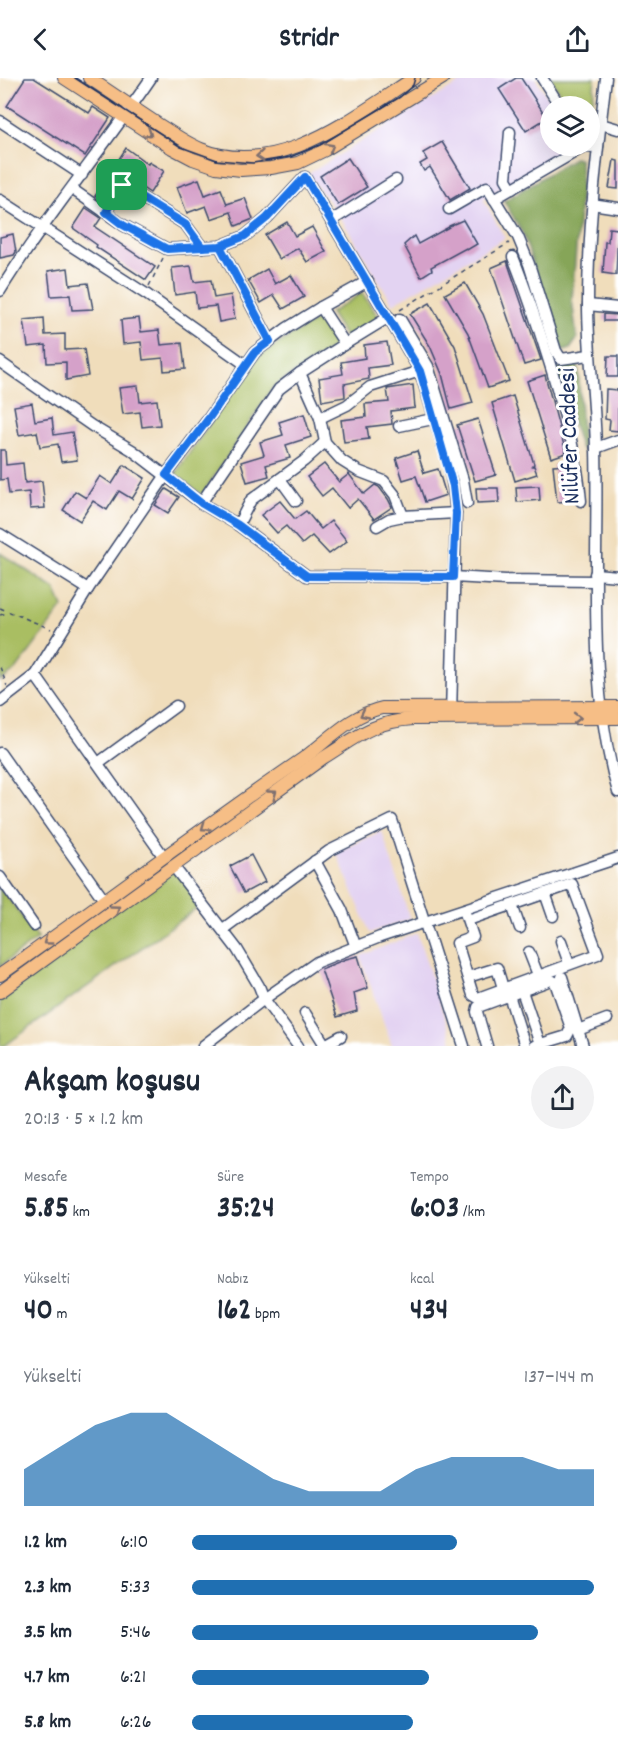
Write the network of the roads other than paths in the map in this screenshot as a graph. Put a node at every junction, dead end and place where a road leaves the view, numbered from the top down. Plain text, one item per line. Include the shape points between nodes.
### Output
1 (64, 78) edge
2 (89, 78) edge
3 (151, 78) edge
4 (414, 78) edge
5 (542, 78) edge
6 (606, 78) edge
7 (435, 80) edge
8 (554, 96) edge
9 (131, 106) junction
10 (123, 116) junction
11 (0, 121) edge
12 (601, 124) junction
13 (600, 127) edge
14 (618, 129) edge
15 (510, 132) dead end
16 (568, 156) edge
17 (594, 156) edge
18 (298, 163) junction
19 (82, 175) junction
20 (305, 177) junction
21 (396, 180) dead end
22 (72, 189) junction
23 (512, 189) junction
24 (494, 199) junction
25 (0, 200) edge
26 (592, 204) junction
27 (618, 208) edge
28 (449, 209) dead end
29 (106, 212) junction
30 (331, 220) junction
31 (42, 227) junction
32 (220, 246) junction
33 (202, 247) junction
34 (513, 257) dead end
35 (0, 268) edge
36 (14, 268) junction
37 (368, 280) junction
38 (0, 291) edge
39 (588, 305) junction
40 (321, 308) junction
41 (618, 309) edge
42 (395, 318) junction
43 (270, 341) junction
44 (345, 344) junction
45 (589, 355) junction
46 (0, 362) edge
47 (246, 365) junction
48 (420, 371) junction
49 (300, 373) junction
50 (320, 418) junction
51 (434, 419) junction
52 (399, 426) dead end
53 (618, 440) edge
54 (325, 442) junction
55 (596, 448) junction
56 (166, 475) junction
57 (280, 479) junction
58 (296, 501) dead end
59 (581, 501) dead end
60 (201, 503) junction
61 (467, 503) dead end
62 (456, 513) junction
63 (403, 516) junction
64 (238, 525) junction
65 (377, 526) dead end
66 (0, 534) edge
67 (618, 576) edge
68 (453, 577) junction
69 (595, 578) junction
70 (88, 590) junction
71 (35, 675) junction
72 (0, 702) edge
73 (176, 706) dead end
74 (618, 707) edge
75 (601, 712) junction
76 (452, 714) junction
77 (618, 718) edge
78 (0, 753) edge
79 (98, 763) junction
80 (618, 792) edge
81 (164, 857) junction
82 (618, 858) edge
83 (315, 861) junction
84 (174, 867) junction
85 (0, 877) edge
86 (545, 893) junction
87 (104, 900) junction
88 (512, 905) junction
89 (466, 915) junction
90 (553, 916) dead end
91 (423, 923) junction
92 (34, 926) dead end
93 (520, 928) dead end
94 (223, 929) junction
95 (561, 941) dead end
96 (356, 947) junction
97 (529, 952) dead end
98 (569, 963) junction
99 (0, 975) edge
100 (538, 975) junction
101 (468, 977) junction
102 (562, 977) dead end
103 (522, 991) junction
104 (0, 992) edge
105 (506, 992) junction
106 (264, 999) junction
107 (305, 1013) dead end
108 (607, 1019) dead end
109 (578, 1030) junction
110 (341, 1036) dead end
111 (324, 1045) edge
112 (537, 1045) edge
113 (202, 1046) edge
114 (298, 1046) edge
115 (464, 1046) edge
116 (488, 1046) edge
117 (525, 1046) edge
118 (583, 1046) edge

1 - 10 main road
2 - 9 main road
3 - 9 street
4 -> 9 main road via 300,147 262,156 224,155 202,149
5 - 8 street
6 - 12 street, Nilüfer Caddesi
18 -> 7 main road via 326,150
9 - 10 street
10 -> 18 main road via 172,148 216,167 241,171
10 - 19 street
11 - 19 street
12 - 13 street, Nilüfer Caddesi
12 - 14 street
15 - 23 street via 506,179
16 - 23 street
17 - 26 street, Nilüfer Caddesi
18 - 20 street
19 - 22 street
20 - 30 street
20 - 32 street via 245,236
21 - 30 street
22 - 29 street
22 - 31 street
23 - 24 street
24 - 28 street via 487,187
24 - 45 street via 518,237 556,351 561,359
25 - 31 street
26 - 27 street
26 - 39 street, Nilüfer Caddesi
29 - 33 street via 167,249
29 - 33 street via 122,185 186,225
30 - 37 street
31 - 36 street
31 - 47 street
32 - 33 street
32 - 43 street
34 - 59 street via 573,442
35 - 36 street
36 - 38 street
37 - 40 street
37 - 42 street
39 - 41 street
39 - 45 street, Nilüfer Caddesi
40 - 43 street
40 - 44 street
42 - 44 street
42 - 48 street
42 - 61 street via 428,366
43 - 47 street
44 - 49 street
45 - 55 street, Nilüfer Caddesi
46 - 56 street
47 - 56 street
48 - 50 street via 370,387 347,405
48 - 51 street
49 - 50 street
49 - 60 street via 279,389
50 - 54 street
51 - 52 street
51 - 62 street via 451,475
53 - 55 street
54 - 57 street
54 - 63 street via 342,461 384,481
55 - 69 street, Nilüfer Caddesi
56 - 60 street
56 - 70 street
57 - 58 street
57 - 64 street via 252,500
60 - 64 street
62 - 63 street
62 - 68 street
63 - 65 street
64 - 68 street via 307,576
66 - 70 street
67 - 69 street
68 - 69 street
68 - 76 street
69 - 75 street, Nilüfer Caddesi
70 - 71 street
71 - 72 street
71 - 79 street
73 - 79 street
74 - 75 main road
75 - 76 main road
75 - 77 main road
75 - 80 street, Nilüfer Caddesi
76 -> 81 main road via 369,710
84 -> 76 main road via 323,758 377,725
78 - 87 street
79 - 81 street
81 - 87 main road
82 - 89 street
83 - 91 street via 392,820
83 - 94 street
83 - 96 street via 342,910
84 - 94 street
104 -> 84 main road
85 - 92 street
86 - 88 street
86 - 90 street
86 - 98 street via 572,884 598,954
87 -> 99 main road
88 - 89 street
88 - 93 street
89 - 91 street
89 - 101 street via 474,937 457,943
91 - 96 street
91 - 115 street
94 - 106 street
95 - 98 street
96 - 106 street via 317,962
97 - 100 street
98 - 100 street
100 - 105 street
101 - 105 street via 478,998
101 - 105 street via 497,968
102 - 109 street
103 - 105 street
103 - 112 street
103 - 112 street via 545,981 555,982 571,1028 567,1036
105 - 116 street via 478,1007
105 - 117 street
106 - 113 street
106 - 114 street
107 - 111 street
108 - 109 street
109 - 118 street
110 - 111 street

